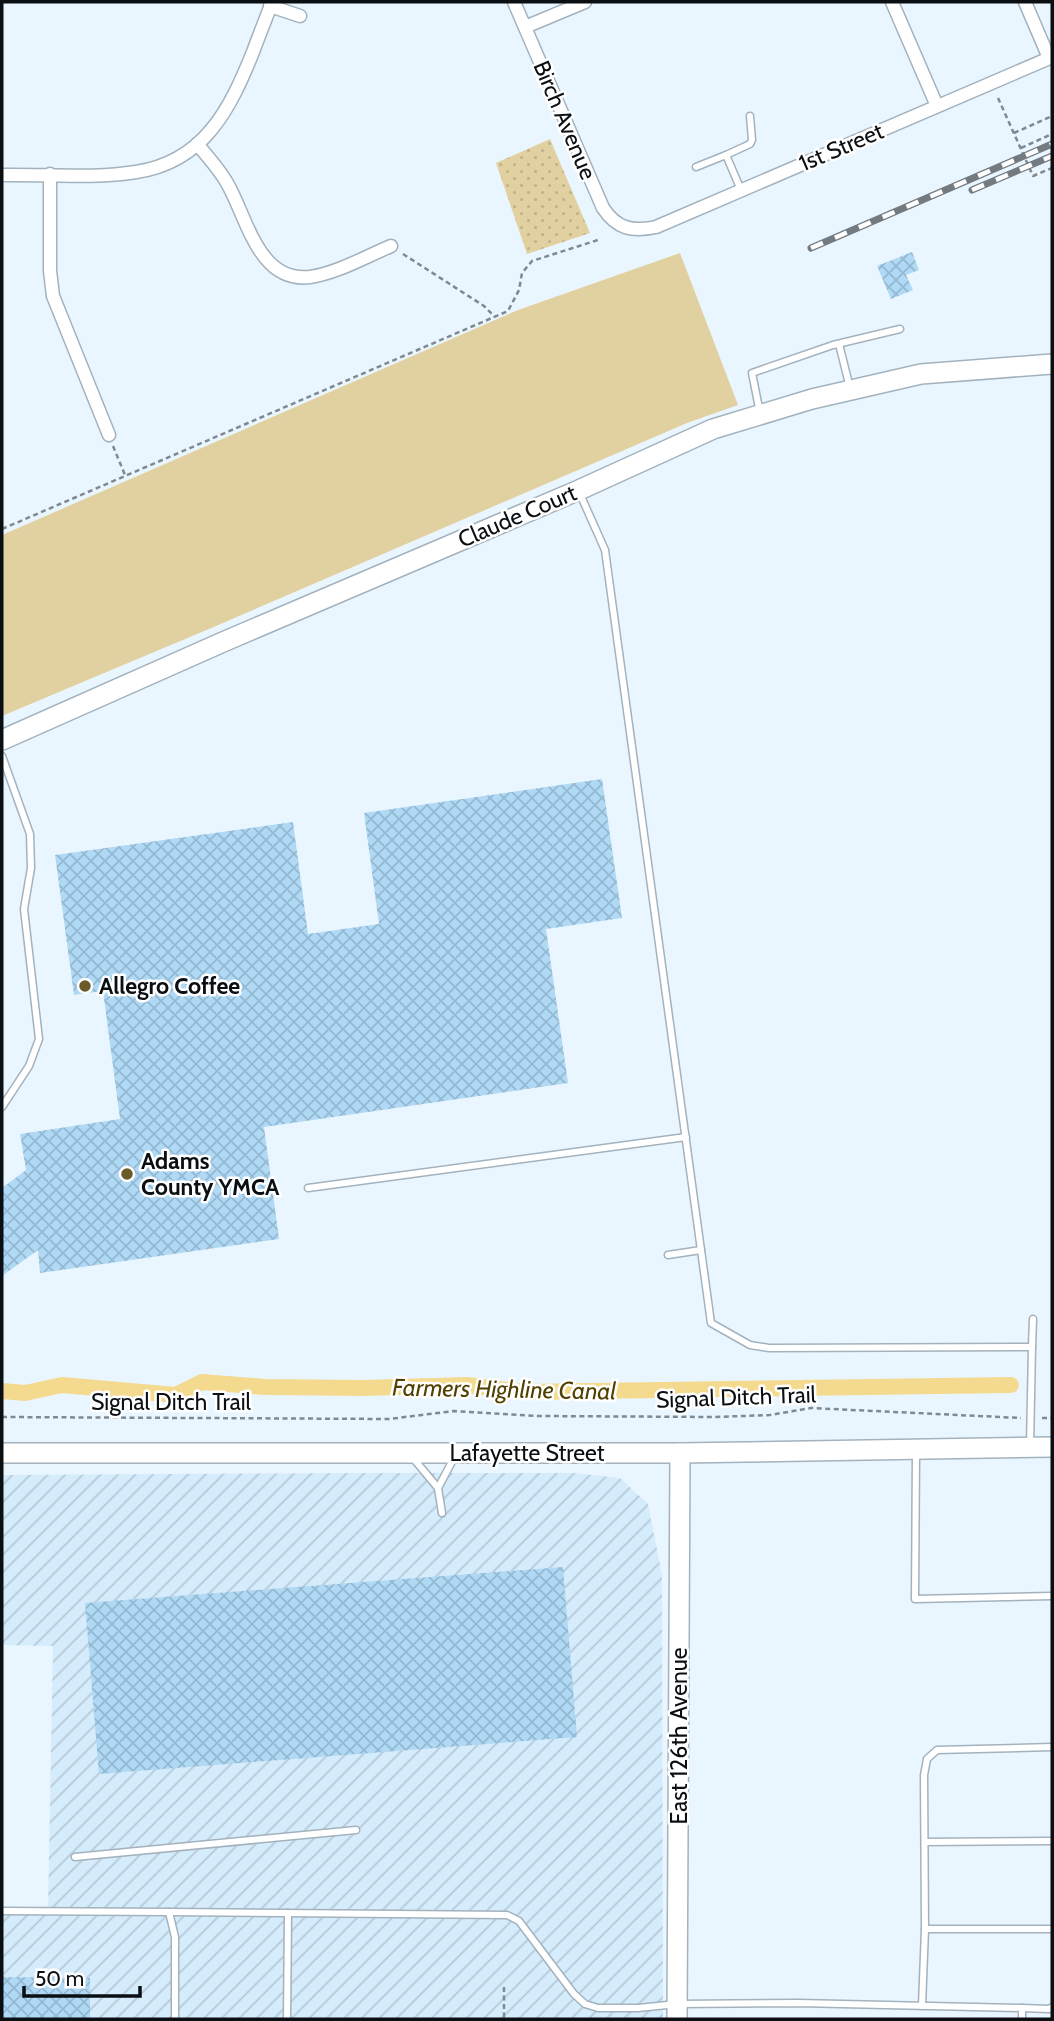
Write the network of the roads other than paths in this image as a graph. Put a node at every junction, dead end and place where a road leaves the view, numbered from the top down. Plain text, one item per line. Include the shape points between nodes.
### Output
1 (513, 2) edge
2 (584, 2) edge
3 (892, 2) edge
4 (1024, 2) edge
5 (271, 4) edge
6 (300, 16) dead end
7 (525, 27) junction
8 (1051, 57) edge
9 (937, 106) junction
10 (750, 116) dead end
11 (197, 144) junction
12 (726, 155) junction
13 (696, 167) dead end
14 (50, 174) junction
15 (2, 175) edge
16 (741, 190) junction
17 (628, 229) joint
18 (391, 246) road end
19 (901, 328) dead end
20 (839, 344) junction
21 (1052, 364) edge
22 (850, 390) junction
23 (760, 415) junction
24 (109, 436) road end
25 (579, 490) junction
26 (2, 740) edge
27 (2, 756) edge
28 (2, 1107) edge
29 (686, 1137) junction
30 (308, 1188) dead end
31 (701, 1250) junction
32 (668, 1255) dead end
33 (1033, 1320) dead end
34 (1032, 1347) junction
35 (1052, 1447) edge
36 (1030, 1448) junction
37 (916, 1449) junction
38 (2, 1453) edge
39 (457, 1453) junction
40 (680, 1453) junction
41 (410, 1454) junction
42 (438, 1488) junction
43 (442, 1513) dead end
44 (1052, 1597) edge
45 (1052, 1747) edge
46 (356, 1830) dead end
47 (1052, 1841) edge
48 (925, 1842) junction
49 (75, 1857) dead end
50 (2, 1911) edge
51 (169, 1912) junction
52 (288, 1913) junction
53 (925, 1929) junction
54 (1052, 1929) edge
55 (922, 2006) junction
56 (1052, 2007) edge
57 (1022, 2008) junction
58 (677, 2011) edge
59 (175, 2019) edge
60 (287, 2019) edge
61 (1022, 2019) edge

1 - 7 street, Birch Avenue
2 - 7 street
3 - 9 street
4 - 8 street
5 - 6 street
5 - 11 street via 236,95
7 - 17 street, Birch Avenue via 603,208 616,224
8 - 9 street, 1st Street
9 - 16 street, 1st Street
10 - 12 lane via 750,144
11 - 14 street via 145,171
11 - 18 street via 226,181 262,255 284,274 325,274
12 - 13 lane
12 - 16 lane
14 - 15 street
14 - 24 street via 53,296
16 - 17 street, 1st Street via 656,226
19 - 20 lane
20 - 22 lane
20 - 23 lane via 752,373
21 - 22 street, Claude Court via 921,374
22 - 23 street, Claude Court
23 - 25 street, Claude Court via 713,429
25 - 26 street, Claude Court
25 - 29 lane via 604,550
27 - 28 lane via 30,834 31,868 24,909 39,1039 29,1066
29 - 30 lane
29 - 31 lane
31 - 32 lane
31 - 34 lane via 711,1323 750,1345
33 - 34 lane
34 - 36 lane
35 - 36 street, Lafayette Street
36 - 37 street, Lafayette Street
37 - 40 street, Lafayette Street
37 - 44 lane via 915,1600
38 - 41 street, Lafayette Street
39 - 40 street, Lafayette Street
39 - 41 street, Lafayette Street
39 - 42 lane
40 - 58 street, East 126th Avenue
41 - 42 lane
42 - 43 lane
45 - 48 lane via 937,1750 927,1759 924,1775
46 - 49 lane
47 - 48 lane
48 - 53 lane
50 - 51 lane
51 - 52 lane
51 - 59 lane via 175,1937
52 - 58 lane via 507,1915 519,1921 585,2004
52 - 60 lane
53 - 54 lane
53 - 55 lane
55 - 57 lane
55 - 58 lane
56 - 57 lane
57 - 61 lane

